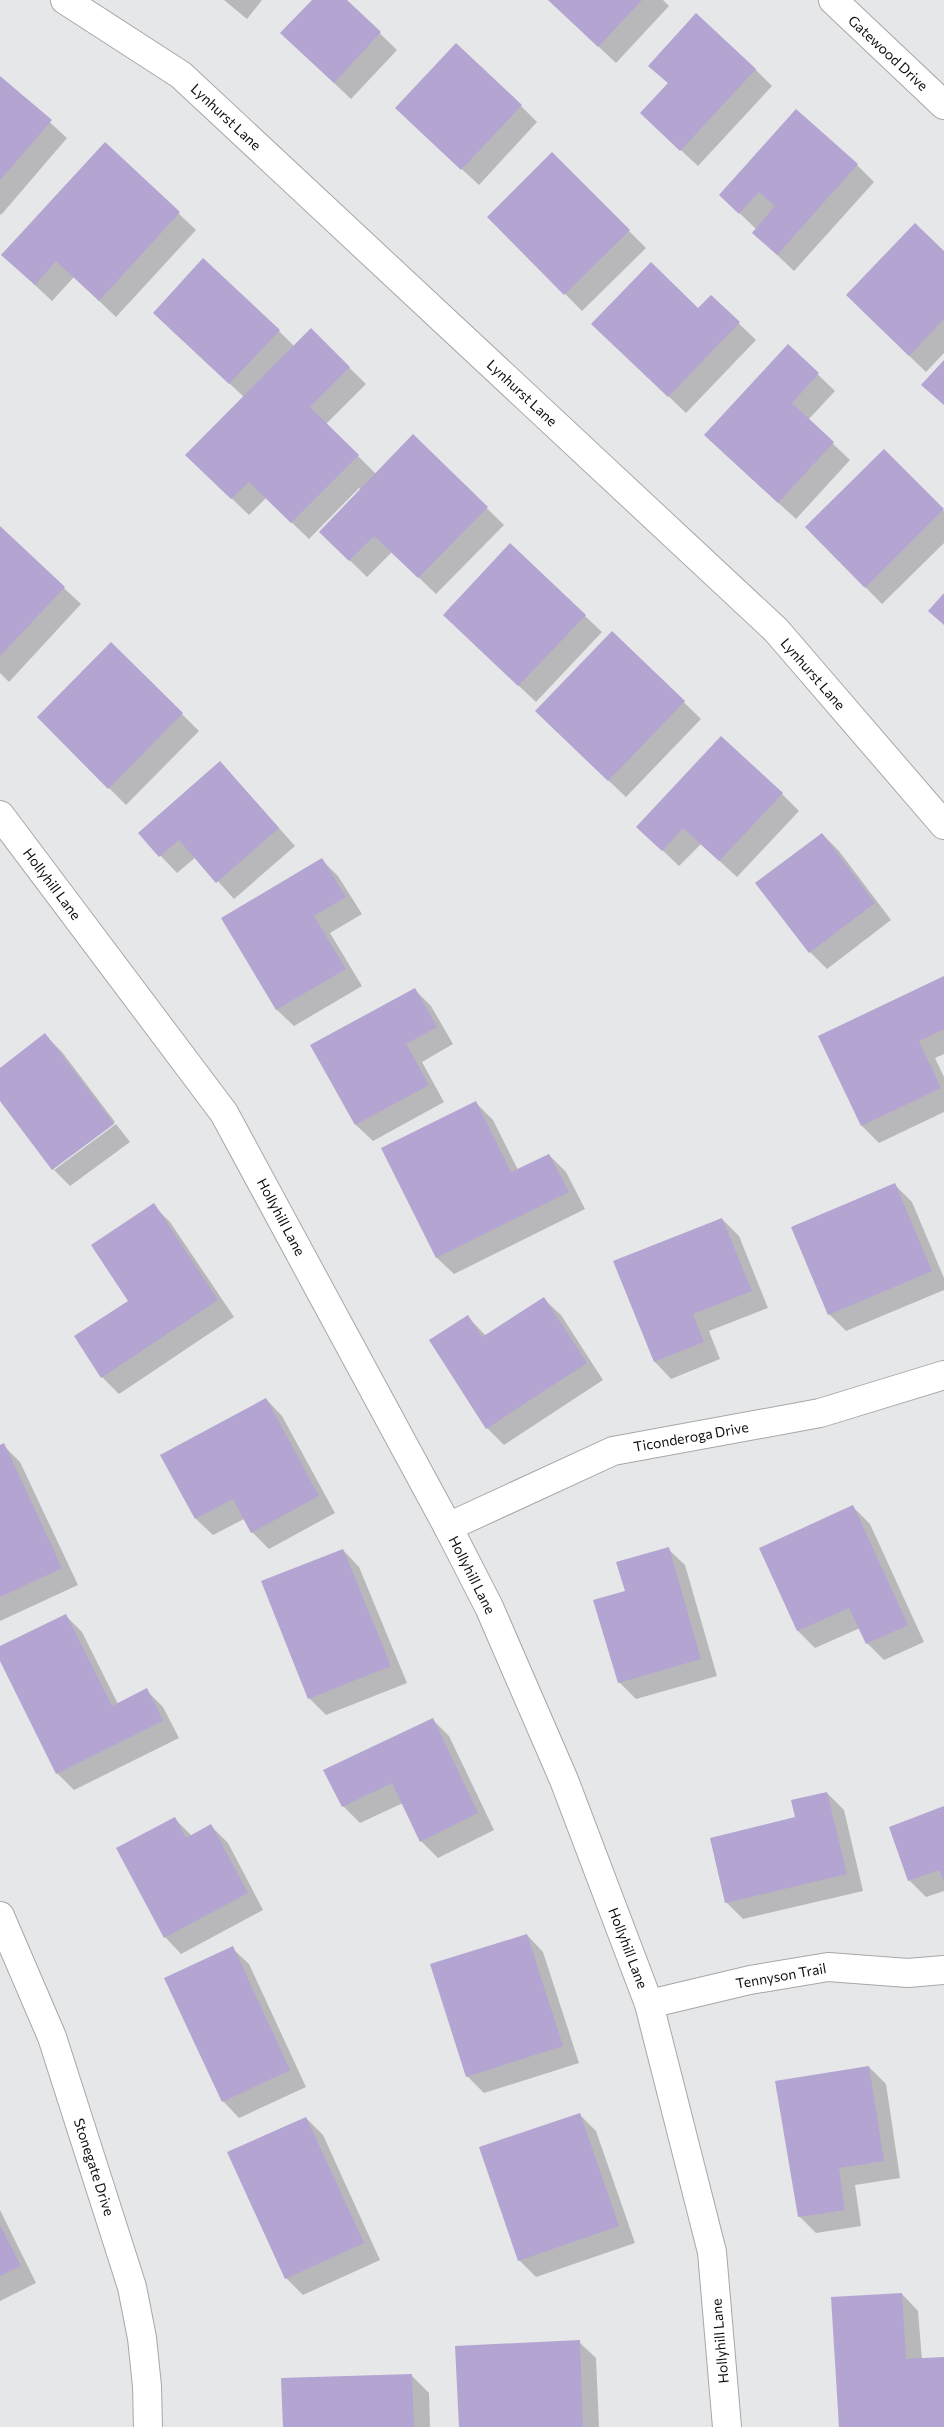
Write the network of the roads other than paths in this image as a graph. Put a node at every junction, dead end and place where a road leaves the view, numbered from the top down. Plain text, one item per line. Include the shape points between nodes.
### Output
1 (65, 0) edge
2 (833, 0) edge
3 (944, 105) edge
4 (0, 815) edge
5 (944, 825) edge
6 (944, 1375) edge
7 (448, 1528) junction
8 (0, 1916) edge
9 (944, 1970) edge
10 (649, 2004) junction
11 (148, 2427) edge
12 (726, 2427) edge

1 - 5 street, Lynhurst Lane via 181,76 776,630
2 - 3 street, Gatewood Drive
4 - 7 street, Hollyhill Lane via 224,1113
6 - 7 street, Ticonderoga Drive via 820,1413 613,1451
7 - 10 street, Hollyhill Lane via 489,1607 564,1780
8 - 11 street, Stonegate Drive via 52,2037 132,2288 142,2338
9 - 10 street, Tennyson Trail via 908,1973 828,1967 750,1980
10 - 12 street, Hollyhill Lane via 712,2252

